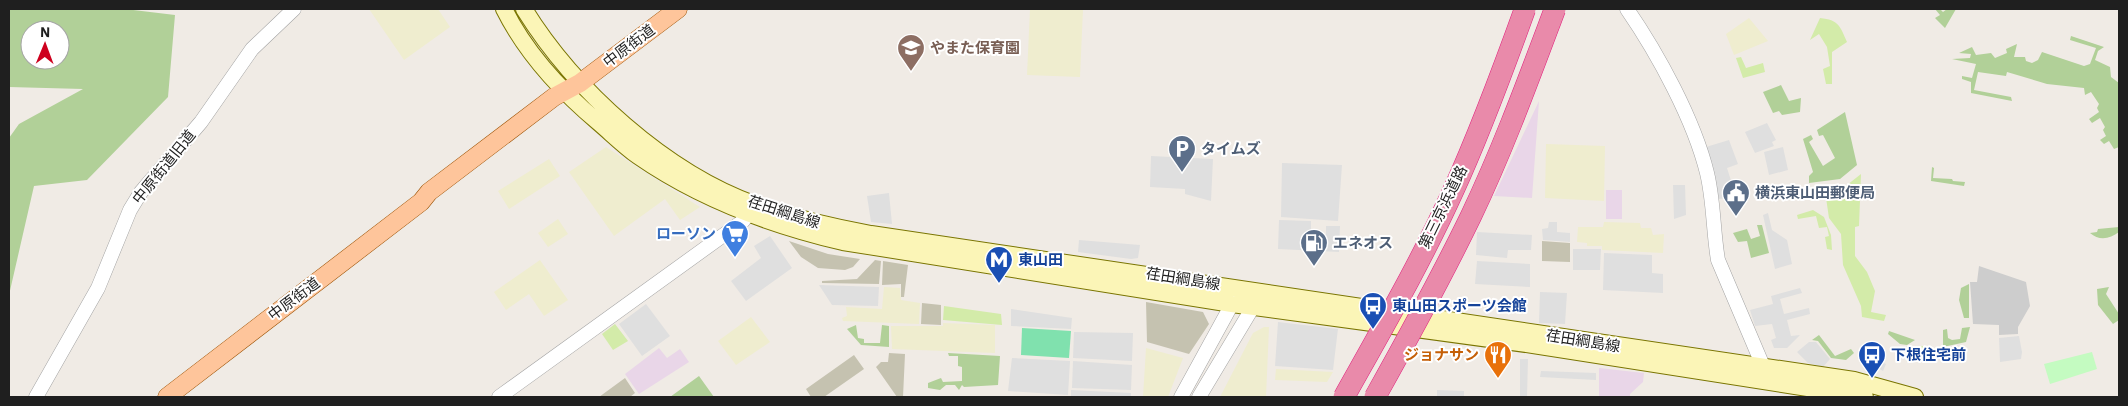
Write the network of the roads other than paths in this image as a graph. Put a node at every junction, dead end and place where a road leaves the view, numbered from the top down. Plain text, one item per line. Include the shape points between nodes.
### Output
1 (294, 9) edge
2 (504, 9) edge
3 (524, 9) edge
4 (678, 9) edge
5 (1525, 9) edge
6 (1555, 9) edge
7 (1627, 9) edge
8 (580, 83) junction
9 (567, 96) junction
10 (752, 210) junction
11 (1249, 289) junction
12 (1232, 304) junction
13 (1253, 307) junction
14 (1762, 374) junction
15 (36, 397) edge
16 (167, 397) edge
17 (499, 397) edge
18 (1181, 397) edge
19 (1200, 397) edge
20 (1344, 397) edge
21 (1375, 397) edge
22 (1865, 397) edge
23 (1915, 397) edge

1 - 15 street, 中原街道旧道 via 252,49 201,122 141,192 130,210 98,288
2 - 9 main road, 荏田綱島線 via 514,30
3 - 8 main road, 荏田綱島線
4 - 8 main road, 中原街道
5 - 20 highway, 第三京浜道路, bridge via 1495,93 1453,190
6 - 21 highway, 第三京浜道路, bridge via 1471,215
7 - 14 street via 1642,30 1696,138 1708,173 1714,205 1718,260
8 - 9 main road, 中原街道
8 - 10 main road, 荏田綱島線 via 613,115 664,155
9 - 10 main road, 荏田綱島線 via 637,155 693,190
9 - 16 main road, 中原街道 via 554,97
10 - 11 main road, 荏田綱島線 via 871,234
10 - 12 main road, 荏田綱島線 via 811,235 843,242
10 - 17 street via 743,221
11 - 12 street
11 - 13 street
11 - 14 main road, 荏田綱島線
12 - 13 main road, 荏田綱島線
12 - 18 street
13 - 14 main road, 荏田綱島線
13 - 19 street
14 - 22 main road, 荏田綱島線
14 - 23 main road, 荏田綱島線 via 1859,382

